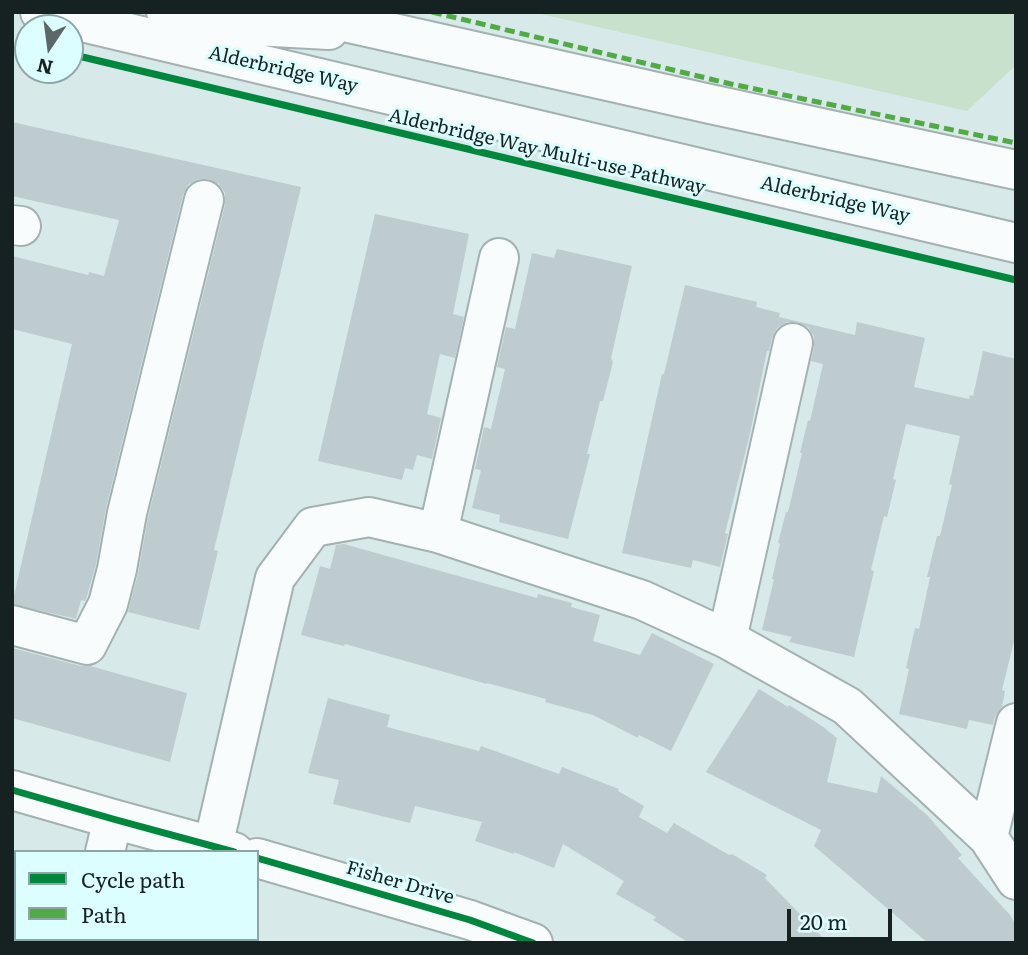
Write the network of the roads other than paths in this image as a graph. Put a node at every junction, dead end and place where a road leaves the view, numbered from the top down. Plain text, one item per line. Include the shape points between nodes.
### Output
1 (40, 12) edge
2 (166, 12) edge
3 (299, 12) edge
4 (394, 33) junction
5 (1016, 170) edge
6 (204, 200) dead end
7 (1016, 243) edge
8 (499, 258) dead end
9 (793, 343) dead end
10 (438, 533) junction
11 (12, 625) edge
12 (727, 639) junction
13 (1016, 723) edge
14 (12, 790) edge
15 (109, 836) edge
16 (988, 837) junction
17 (224, 849) edge
18 (259, 859) edge
19 (1016, 880) edge
20 (516, 940) edge

1 - 7 main road, Alderbridge Way
2 - 4 main road via 218,24
3 - 4 main road
4 - 5 main road
6 - 11 main road via 108,604 87,645
8 - 10 main road
9 - 12 main road
10 - 12 main road via 642,600
10 - 17 main road via 369,517 313,527 275,578
12 - 16 main road via 847,706
13 - 16 main road
14 - 15 main road
15 - 17 main road
16 - 19 main road
18 - 20 main road, Fisher Drive via 470,920

